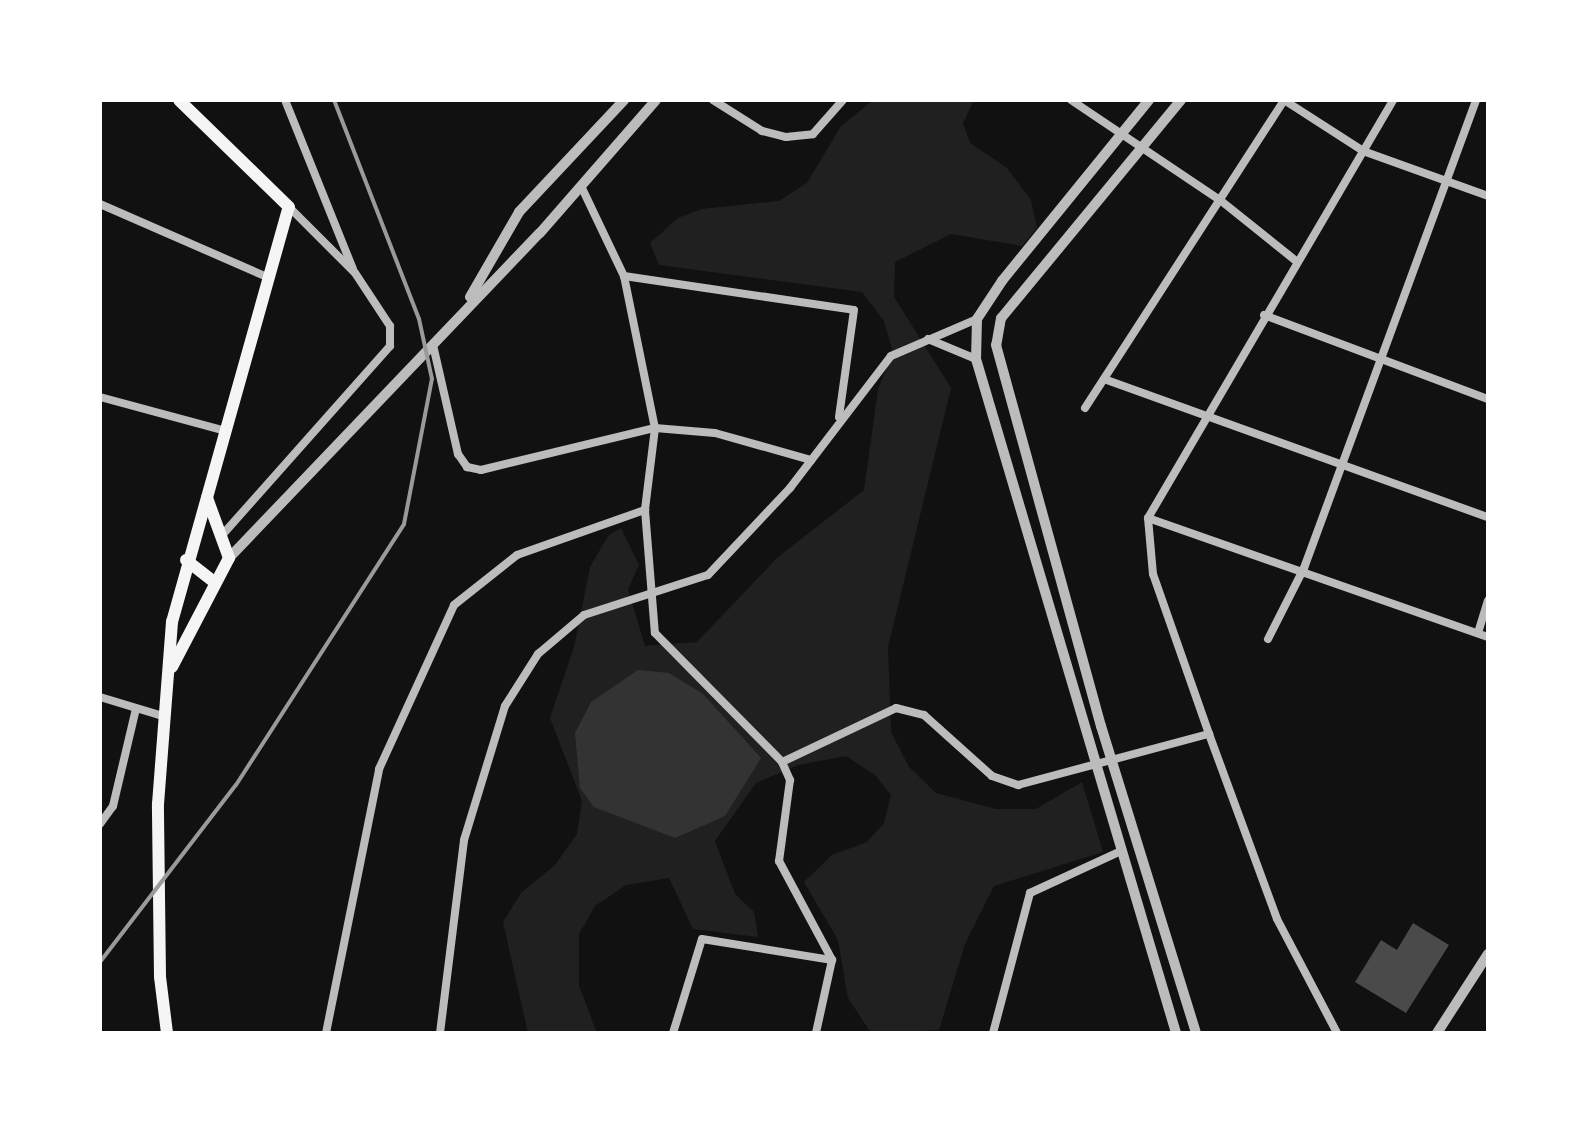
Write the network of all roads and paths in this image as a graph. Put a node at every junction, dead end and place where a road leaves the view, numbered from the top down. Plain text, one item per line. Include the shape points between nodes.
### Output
1 (179, 100) edge
2 (284, 100) edge
3 (624, 100) edge
4 (656, 100) edge
5 (713, 100) edge
6 (844, 100) edge
7 (1070, 100) edge
8 (1149, 100) edge
9 (1180, 100) edge
10 (1284, 100) edge
11 (1393, 100) edge
12 (1476, 100) edge
13 (1119, 136) junction
14 (1140, 151) junction
15 (1363, 151) junction
16 (1446, 180) junction
17 (581, 186) junction
18 (1488, 196) edge
19 (1220, 200) junction
20 (100, 204) edge
21 (289, 207) junction
22 (1295, 260) junction
23 (355, 273) junction
24 (268, 276) junction
25 (624, 276) junction
26 (462, 311) junction
27 (1264, 315) junction
28 (977, 319) junction
29 (928, 339) junction
30 (433, 345) junction
31 (976, 359) junction
32 (1381, 362) junction
33 (1104, 379) junction
34 (102, 397) edge
35 (1488, 399) edge
36 (1085, 408) dead end
37 (100, 409) edge
38 (1207, 414) junction
39 (839, 422) junction
40 (655, 428) junction
41 (222, 430) junction
42 (811, 460) junction
43 (1344, 460) junction
44 (207, 498) junction
45 (645, 510) junction
46 (1488, 517) edge
47 (1148, 518) junction
48 (224, 533) junction
49 (230, 558) junction
50 (186, 560) junction
51 (1302, 573) junction
52 (215, 582) junction
53 (648, 599) junction
54 (1488, 600) edge
55 (1478, 633) junction
56 (1488, 636) edge
57 (1268, 639) dead end
58 (165, 683) junction
59 (100, 696) edge
60 (136, 709) junction
61 (163, 716) junction
62 (1208, 734) junction
63 (782, 762) junction
64 (1113, 764) junction
65 (1096, 768) junction
66 (100, 824) edge
67 (1121, 850) junction
68 (1488, 954) edge
69 (832, 960) junction
70 (1176, 968) junction
71 (1158, 974) junction
72 (167, 1033) edge
73 (326, 1033) edge
74 (440, 1033) edge
75 (674, 1033) edge
76 (816, 1033) edge
77 (993, 1033) edge
78 (1176, 1033) edge
79 (1196, 1033) edge
80 (1337, 1033) edge
81 (1437, 1033) edge

1 - 21 main road
2 - 23 street
3 - 26 street via 519,212
4 - 17 street
5 - 6 street via 762,131 786,137 813,134
7 - 13 street
8 - 13 street
9 - 14 street
10 - 15 street
10 - 19 street
11 - 15 street
12 - 16 street
13 - 14 street
13 - 28 street
14 - 19 street
14 - 64 street via 1001,318 1000,373
15 - 16 street
15 - 22 street
16 - 18 street
16 - 32 street
17 - 25 street
17 - 26 street
19 - 22 street
19 - 33 street
20 - 24 street
21 - 23 street
21 - 24 main road
22 - 27 street
23 - 48 street via 390,326 390,346
24 - 41 main road
25 - 39 street via 854,310
25 - 40 street
26 - 30 street
27 - 32 street
27 - 38 street
28 - 29 street
28 - 31 street
29 - 31 street
29 - 39 street via 891,356
30 - 40 street via 458,454 467,467 481,470
30 - 49 street
31 - 65 street
32 - 35 street
32 - 43 street
33 - 36 street
33 - 38 street
34 - 37 street
34 - 41 street
38 - 43 street
38 - 47 street
39 - 42 street
40 - 42 street via 715,432
40 - 45 street
41 - 44 main road
42 - 53 street via 708,574
43 - 46 street
43 - 51 street
44 - 48 main road
44 - 50 main road
45 - 53 street
45 - 73 street via 517,555 454,605 379,770
47 - 51 street
47 - 62 street via 1153,574
48 - 49 main road
49 - 52 main road
50 - 52 main road
50 - 58 main road
51 - 55 street
51 - 57 street
52 - 58 main road
53 - 63 street via 655,632
53 - 74 street via 584,615 538,654 505,706 464,840
54 - 55 street
55 - 56 street
58 - 61 main road
59 - 60 street
60 - 61 street
60 - 66 street via 113,806
61 - 72 main road via 160,977
62 - 64 street
62 - 80 street via 1276,919
63 - 65 street via 896,708 924,715 992,776 1018,785
63 - 69 street via 790,780 779,861
64 - 65 street
64 - 70 street
65 - 67 street
67 - 71 street
67 - 77 street via 1030,893
68 - 81 street
69 - 75 street via 702,939
69 - 76 street
70 - 71 street
70 - 79 street
71 - 78 street

